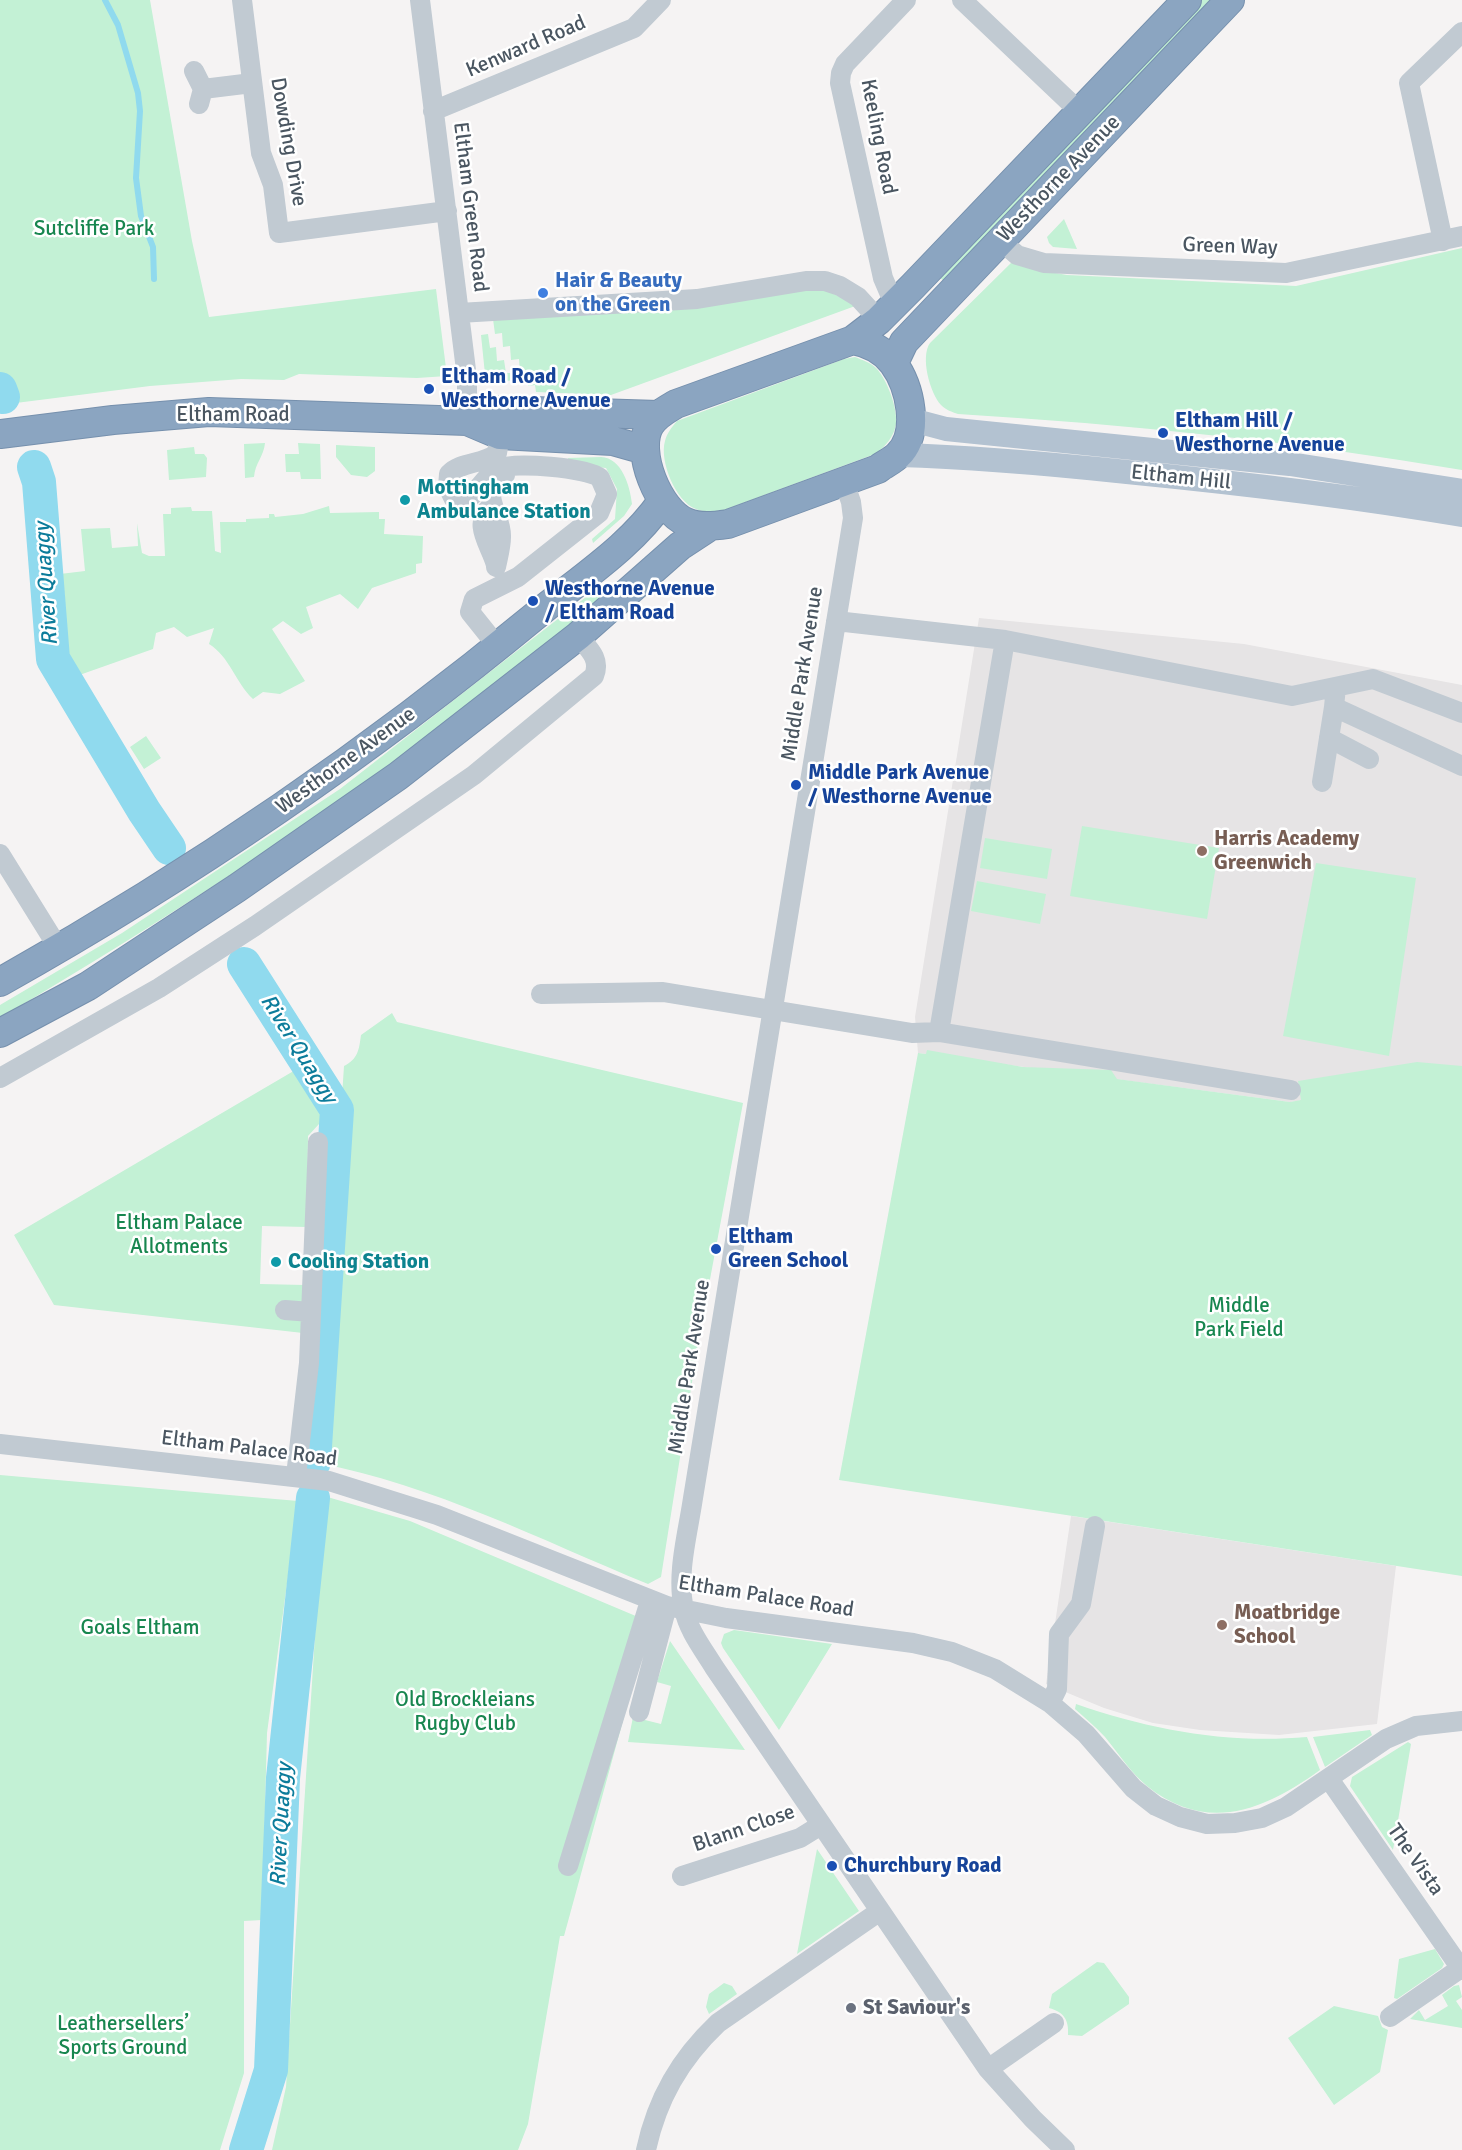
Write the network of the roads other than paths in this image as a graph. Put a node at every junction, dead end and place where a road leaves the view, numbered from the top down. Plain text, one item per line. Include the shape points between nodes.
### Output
1 (242, 0) edge
2 (420, 0) edge
3 (661, 0) edge
4 (906, 0) edge
5 (962, 0) edge
6 (1187, 0) edge
7 (1230, 0) edge
8 (1462, 32) edge
9 (252, 83) junction
10 (198, 88) dead end
11 (433, 111) junction
12 (1080, 112) junction
13 (447, 211) junction
14 (1462, 236) edge
15 (1000, 240) junction
16 (1443, 241) junction
17 (888, 311) junction
18 (459, 313) junction
19 (853, 340) junction
20 (894, 363) junction
21 (658, 415) junction
22 (912, 420) junction
23 (467, 421) junction
24 (0, 434) edge
25 (499, 444) junction
26 (645, 450) junction
27 (899, 454) junction
28 (533, 467) junction
29 (844, 483) junction
30 (1462, 490) edge
31 (662, 501) junction
32 (1462, 515) edge
33 (709, 527) junction
34 (497, 576) junction
35 (836, 621) junction
36 (1005, 640) junction
37 (584, 643) junction
38 (498, 647) junction
39 (1336, 687) junction
40 (1334, 707) junction
41 (1462, 713) edge
42 (1329, 738) junction
43 (1369, 759) dead end
44 (1462, 765) edge
45 (1322, 782) dead end
46 (0, 854) edge
47 (59, 949) junction
48 (0, 982) edge
49 (541, 994) dead end
50 (772, 1011) junction
51 (939, 1032) junction
52 (0, 1033) edge
53 (0, 1078) edge
54 (1291, 1090) dead end
55 (318, 1142) dead end
56 (285, 1310) dead end
57 (311, 1312) junction
58 (0, 1444) edge
59 (296, 1476) junction
60 (1095, 1526) dead end
61 (667, 1606) junction
62 (1050, 1702) junction
63 (639, 1712) dead end
64 (1462, 1721) edge
65 (1329, 1779) junction
66 (821, 1825) junction
67 (568, 1866) dead end
68 (682, 1876) dead end
69 (880, 1911) junction
70 (1461, 1969) edge
71 (1390, 2017) dead end
72 (1054, 2023) dead end
73 (988, 2069) junction
74 (646, 2150) edge
75 (1065, 2150) edge

1 - 9 street, Dowding Drive
2 - 11 street, Eltham Green Road
3 - 11 street, Kenward Road via 634,28
4 - 17 street, Keeling Road via 845,64 840,83 889,292
5 - 12 street
6 - 12 highway, Westhorne Avenue
7 - 15 highway, Westhorne Avenue
8 - 16 street via 1408,82
9 - 10 street
9 - 13 street, Dowding Drive via 261,153 273,185 279,232
11 - 13 street, Eltham Green Road
12 - 17 highway, Westhorne Avenue
13 - 18 street, Eltham Green Road
14 - 16 street, Green Way
15 - 16 street, Green Way via 1017,255 1044,264 1286,273
15 - 20 highway, Westhorne Avenue via 903,342
17 - 18 street via 840,286 806,281 697,299
17 - 19 highway, Westhorne Avenue
18 - 23 street, Eltham Green Road via 467,378
19 - 20 highway via 867,343
19 - 21 highway, Westhorne Avenue via 675,404
20 - 22 highway via 909,399
21 - 23 highway, Eltham Road via 501,410
21 - 26 highway via 645,436
22 - 27 highway
22 - 30 main road, Eltham Hill via 946,429 1290,465
23 - 24 highway, Eltham Road via 210,412
23 - 25 highway, Eltham Road
25 - 26 highway, Eltham Road via 613,441
25 - 28 street via 490,459 452,470 447,481 450,496 460,501 468,499 498,469
26 - 31 highway
27 - 29 highway via 878,469
27 - 32 main road, Eltham Hill via 1173,476
28 - 34 street via 494,480 491,506 483,513 484,536
28 - 34 street via 594,473 604,486 607,500 599,513 518,577
29 - 33 highway via 728,524
29 - 35 street, Middle Park Avenue via 853,518
31 - 33 highway via 686,522
31 - 38 highway, Westhorne Avenue via 636,534
33 - 37 highway, Westhorne Avenue via 680,546
34 - 38 street via 474,599 470,612
35 - 36 street
35 - 50 street, Middle Park Avenue
36 - 39 street via 1292,696
36 - 51 street
37 - 52 highway, Westhorne Avenue via 237,888 88,986
37 - 53 street via 598,667 594,676 474,775 169,981
38 - 47 highway, Westhorne Avenue via 314,786
39 - 40 street
39 - 41 street via 1373,679
40 - 42 street
40 - 44 street
42 - 43 street
42 - 45 street
46 - 47 street
47 - 48 highway, Westhorne Avenue
49 - 50 street via 663,992
50 - 51 street via 912,1033
50 - 61 street, Middle Park Avenue via 684,1569
51 - 54 street
55 - 57 street
56 - 57 street
57 - 59 street
58 - 59 street, Eltham Palace Road
59 - 61 street, Eltham Palace Road via 329,1481 487,1533
60 - 62 street via 1081,1604 1059,1634 1057,1689
61 - 62 street, Eltham Palace Road via 952,1652 995,1669
61 - 63 street
61 - 66 street, Middle Park Avenue via 694,1634
61 - 67 street
62 - 65 street, Eltham Palace Road via 1086,1734 1132,1788 1180,1818 1207,1824 1262,1818
64 - 65 street, Eltham Palace Road via 1409,1729 1386,1739
65 - 70 street, The Vista
66 - 68 street, Blann Close via 800,1838
66 - 69 street, Middle Park Avenue
69 - 73 street, Middle Park Avenue
69 - 74 street via 718,2024 695,2045 662,2097
70 - 71 street, The Vista
72 - 73 street
73 - 75 street, Middle Park Avenue

